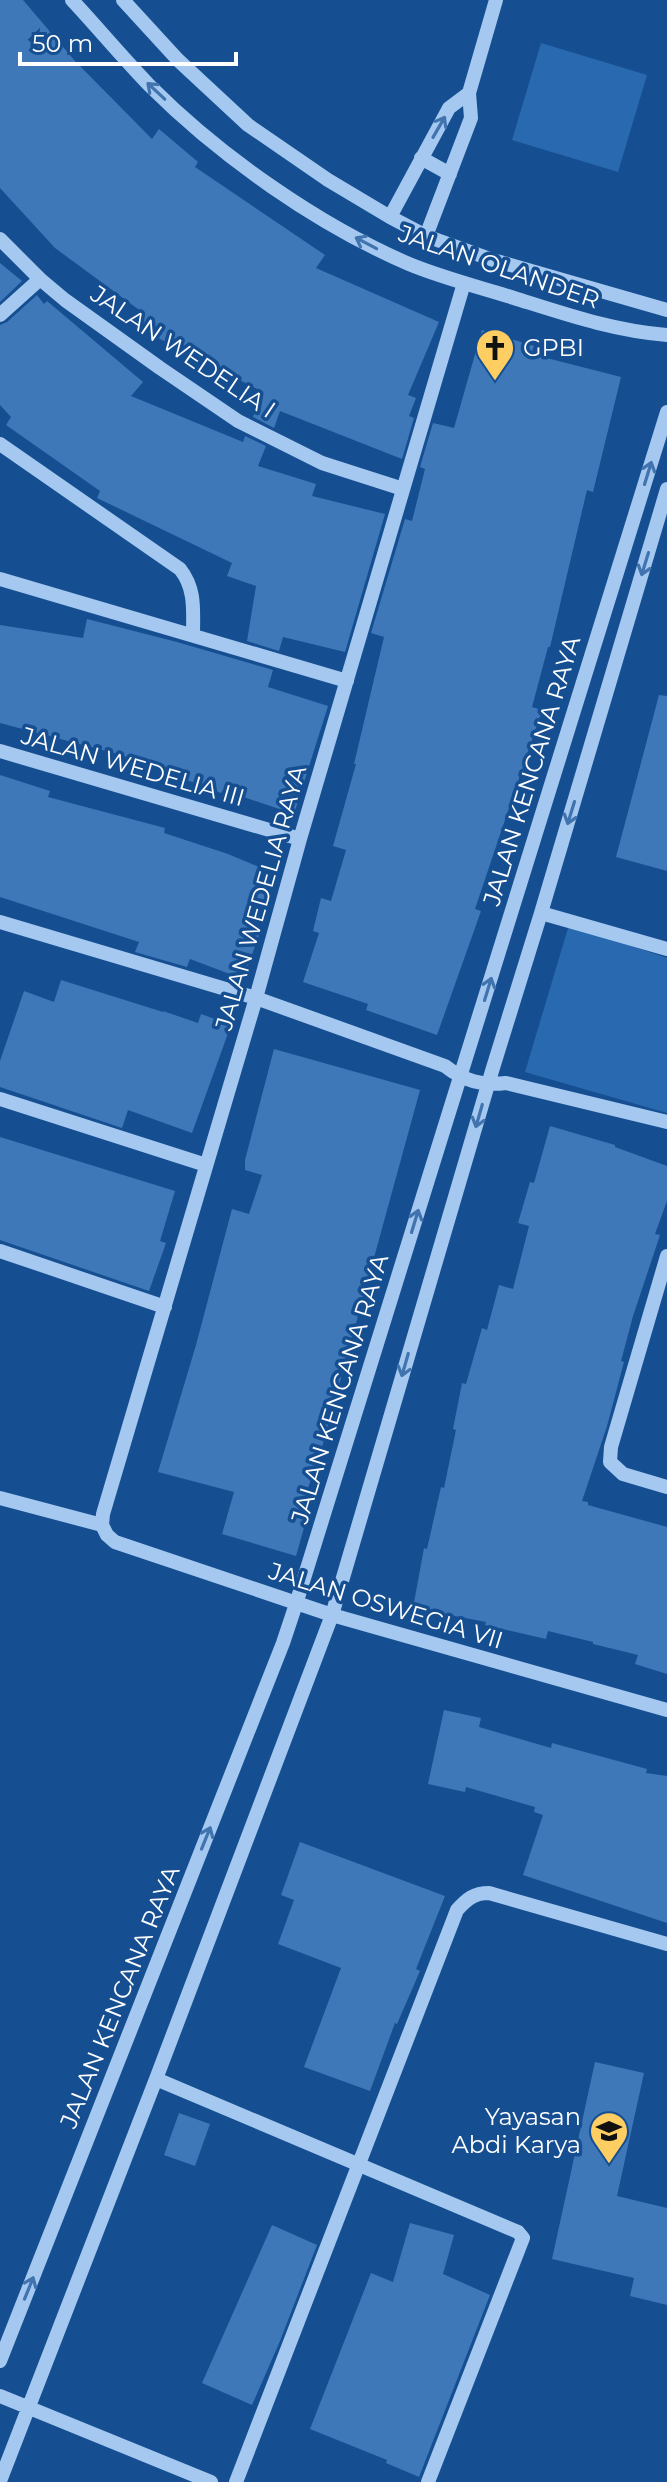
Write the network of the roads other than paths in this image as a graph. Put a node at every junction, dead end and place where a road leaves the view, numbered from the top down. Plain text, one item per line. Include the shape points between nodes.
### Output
1 (72, 0) edge
2 (123, 0) edge
3 (496, 0) edge
4 (469, 93) junction
5 (421, 158) junction
6 (450, 174) junction
7 (390, 217) junction
8 (426, 236) junction
9 (0, 239) edge
10 (40, 279) junction
11 (464, 283) junction
12 (667, 310) edge
13 (0, 315) edge
14 (667, 335) edge
15 (667, 412) edge
16 (0, 444) edge
17 (403, 489) junction
18 (667, 489) edge
19 (0, 579) edge
20 (193, 635) junction
21 (347, 681) junction
22 (0, 751) edge
23 (300, 839) junction
24 (541, 913) junction
25 (0, 922) edge
26 (667, 949) edge
27 (256, 998) junction
28 (462, 1070) junction
29 (490, 1078) junction
30 (0, 1099) edge
31 (667, 1122) edge
32 (206, 1165) junction
33 (0, 1251) edge
34 (667, 1256) edge
35 (662, 1292) edge
36 (165, 1307) junction
37 (667, 1487) edge
38 (0, 1498) edge
39 (102, 1525) junction
40 (296, 1604) junction
41 (332, 1615) junction
42 (667, 1710) edge
43 (667, 1944) edge
44 (156, 2079) junction
45 (360, 2164) junction
46 (0, 2361) edge
47 (0, 2396) edge
48 (29, 2409) junction
49 (0, 2481) edge
50 (211, 2482) edge
51 (236, 2482) edge
52 (428, 2482) edge

11 -> 1 street, JALAN OLANDER via 412,265 333,226 227,153 151,87
2 - 7 street, JALAN OLANDER via 248,125
3 - 4 street
5 -> 4 street via 449,108
4 - 6 street via 471,118
5 - 6 street
5 - 7 street
6 - 8 street
7 - 8 street, JALAN OLANDER
8 - 12 street, JALAN OLANDER
9 - 10 street, JALAN WEDELIA I
10 - 13 street
10 - 17 street, JALAN WEDELIA I via 238,421 322,463
11 - 14 street, JALAN OLANDER via 600,325
11 - 17 street, JALAN WEDELIA RAYA
28 -> 15 street, JALAN KENCANA RAYA
16 - 20 street via 180,569 192,590
17 - 21 street, JALAN WEDELIA RAYA
18 -> 24 street, JALAN KENCANA RAYA
19 - 20 street
20 - 21 street
21 - 23 street, JALAN WEDELIA RAYA
22 - 23 street, JALAN WEDELIA III
23 - 27 street, JALAN WEDELIA RAYA
24 - 26 street
24 - 29 street, JALAN KENCANA RAYA
25 - 27 street
27 - 28 street
27 - 32 street, JALAN WEDELIA RAYA
28 - 29 street
40 -> 28 street, JALAN KENCANA RAYA
29 - 31 street
29 -> 41 street, JALAN KENCANA RAYA
30 - 32 street
32 - 36 street, JALAN WEDELIA RAYA
33 - 36 street
34 - 35 street
35 - 37 street via 610,1462 623,1474
36 - 39 street, JALAN WEDELIA RAYA
38 - 39 street
39 - 40 street, JALAN OSWEGIA VII via 115,1542
40 - 41 street, JALAN OSWEGIA VII
46 -> 40 street, JALAN KENCANA RAYA
41 - 42 street, JALAN OSWEGIA VII
41 - 44 street, JALAN KENCANA RAYA
43 - 45 street via 489,1893 466,1900 457,1910
44 - 45 street
44 - 48 street, JALAN KENCANA RAYA
45 - 51 street
45 - 52 street via 523,2238
47 - 48 street
48 - 49 street, JALAN KENCANA RAYA
48 - 50 street

